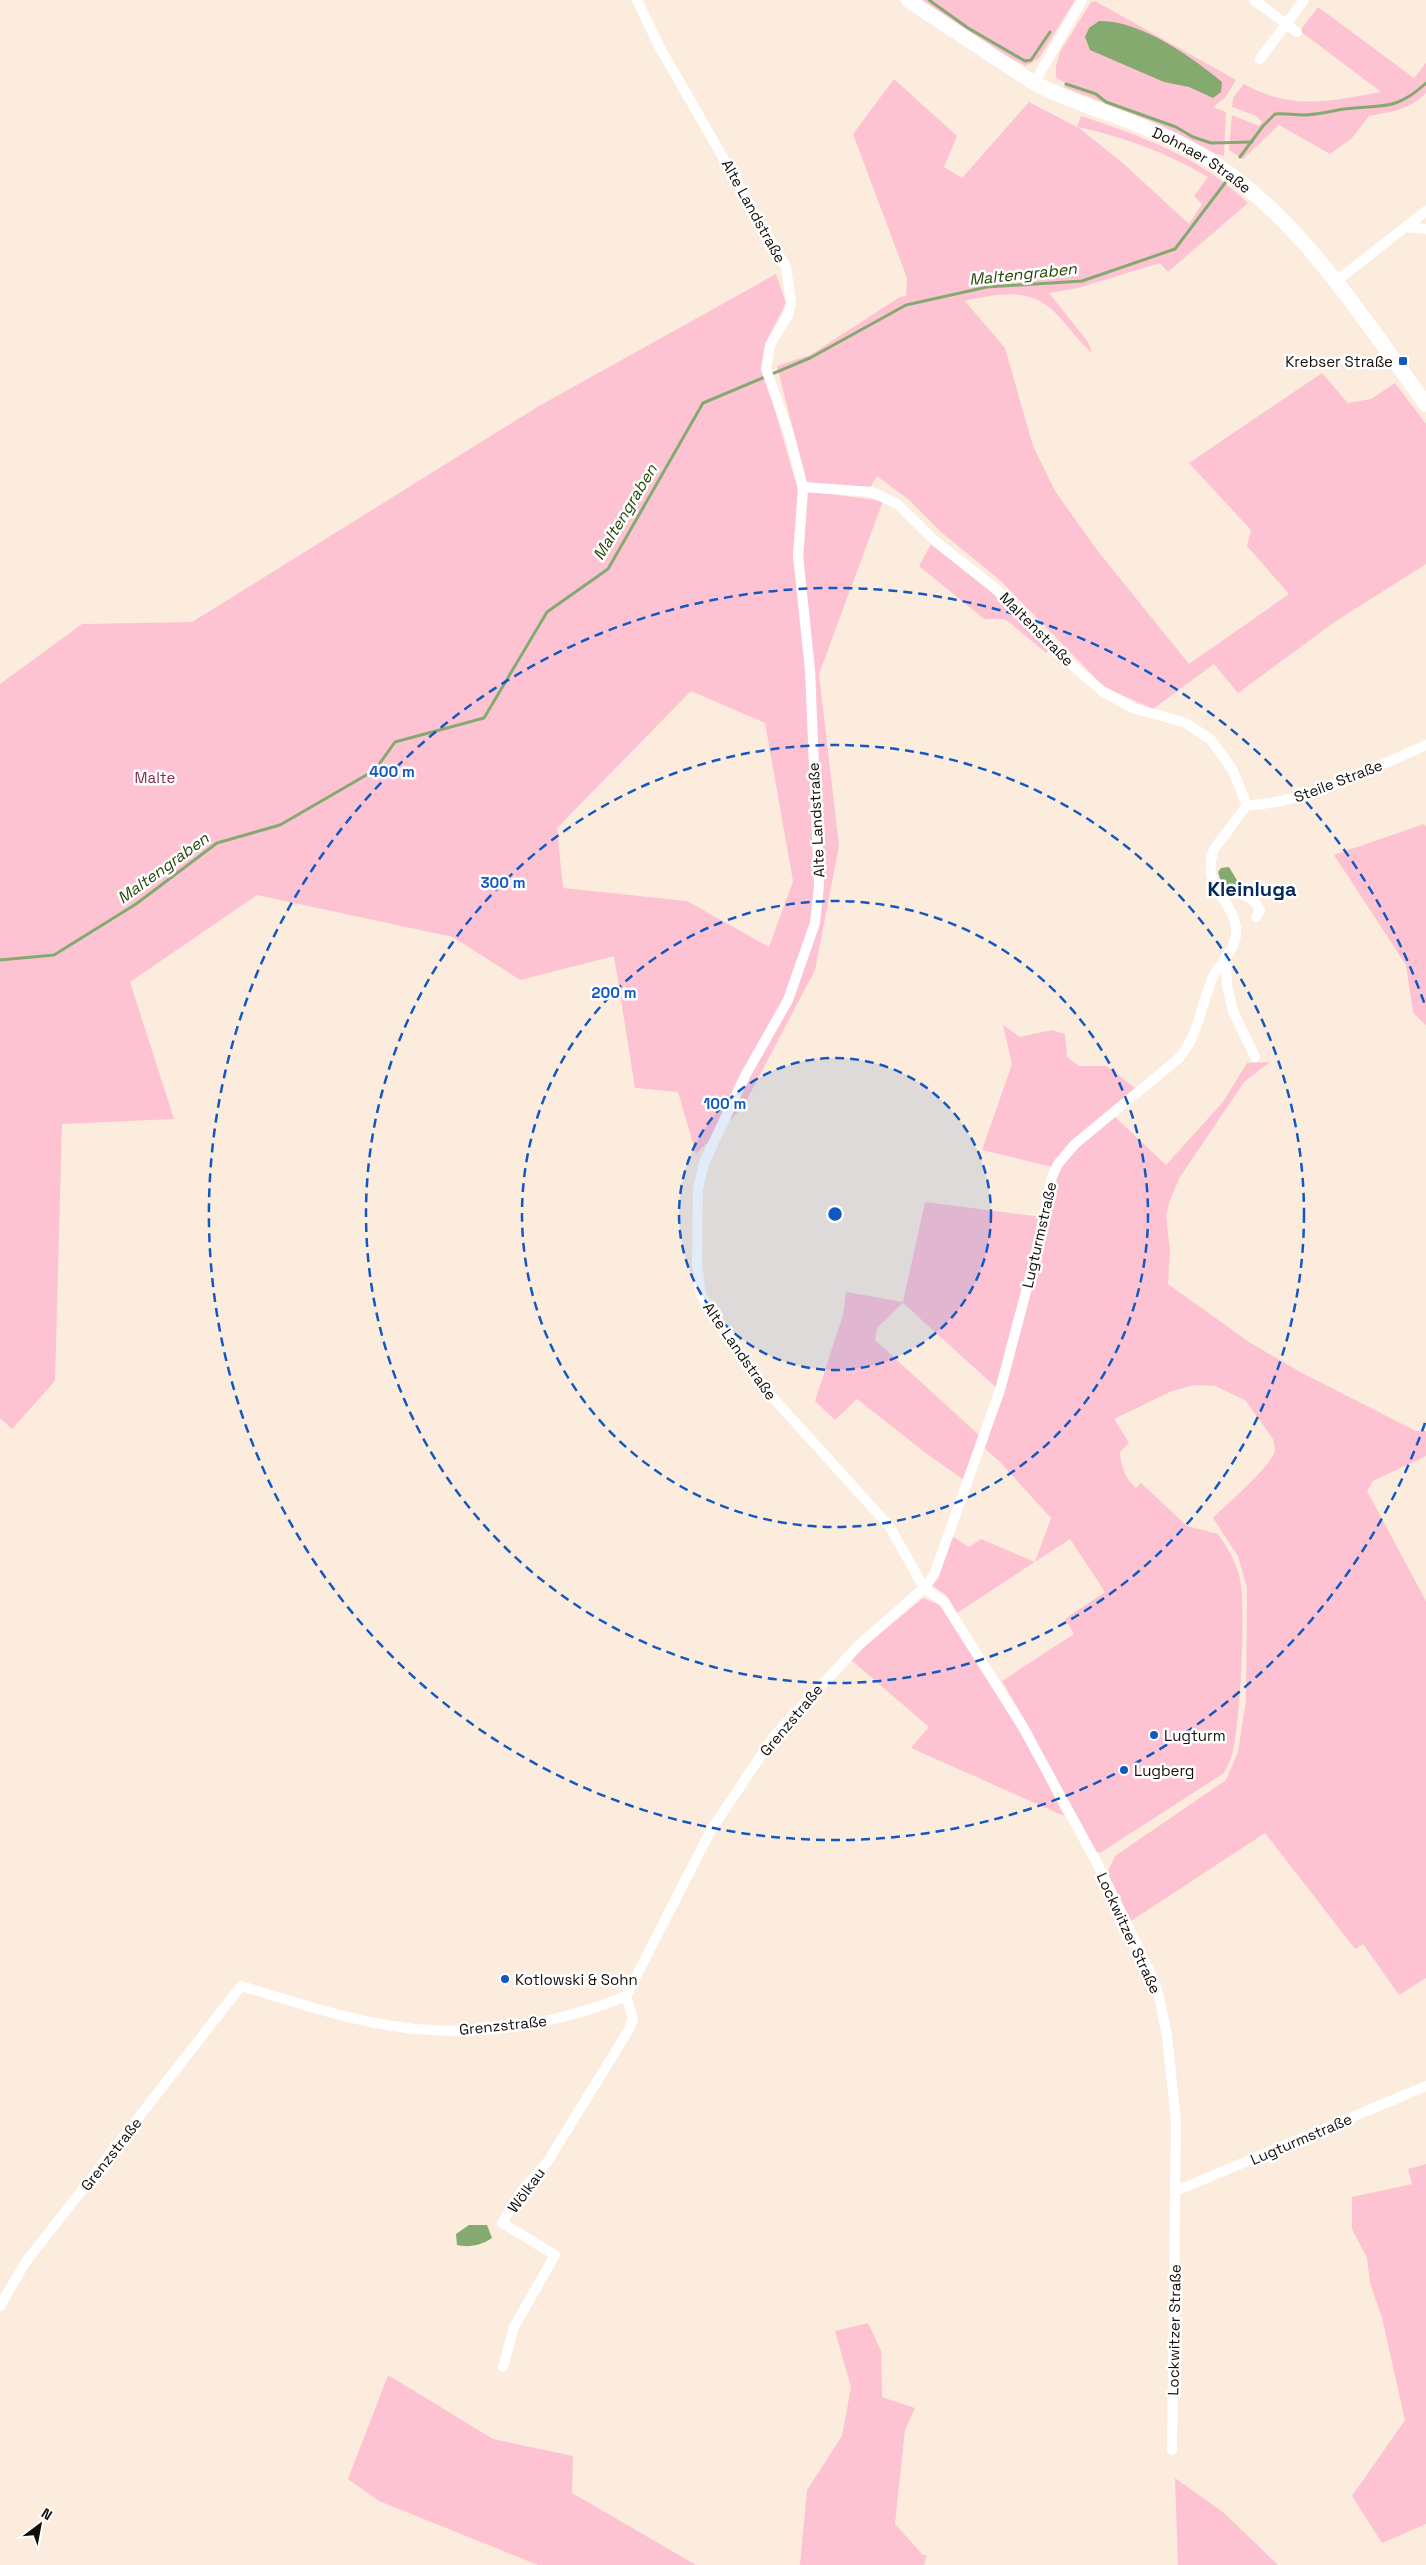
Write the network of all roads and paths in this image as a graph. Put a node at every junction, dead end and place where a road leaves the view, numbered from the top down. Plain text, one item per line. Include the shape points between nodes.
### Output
1 (637, 0) edge
2 (908, 0) edge
3 (1082, 0) edge
4 (1254, 0) edge
5 (1304, 0) edge
6 (1286, 24) junction
7 (1297, 32) dead end
8 (1260, 59) dead end
9 (1034, 83) junction
10 (1426, 211) edge
11 (1406, 227) junction
12 (1426, 229) edge
13 (1335, 282) junction
14 (1426, 404) edge
15 (803, 487) junction
16 (1426, 746) edge
17 (1247, 805) junction
18 (1219, 892) junction
19 (1256, 917) dead end
20 (1226, 960) junction
21 (1255, 1057) dead end
22 (924, 1588) junction
23 (626, 1996) junction
24 (1426, 2086) edge
25 (1176, 2191) junction
26 (0, 2306) edge
27 (503, 2367) dead end
28 (1172, 2450) dead end

1 - 15 street, Alte Landstraße via 659,46 786,267 791,304 770,345 767,358 769,377
2 - 9 main road, Dohnaer Straße
3 - 9 street
4 - 6 street
5 - 6 street
6 - 7 street
6 - 8 street
9 - 13 main road, Dohnaer Straße via 1062,97 1167,136 1225,169 1289,225
10 - 11 street
11 - 12 street
11 - 13 street
13 - 14 main road, Dohnaer Straße
15 - 17 street, Maltenstraße via 872,492 897,504 935,540 995,588 1102,691 1133,708 1186,723 1211,740 1232,769
15 - 22 street, Alte Landstraße via 798,555 810,670 819,886 817,914 788,1000 745,1076 704,1162 698,1189 698,1278 701,1295 766,1390 890,1527
16 - 17 street, Steile Straße via 1290,799
17 - 18 street via 1214,850 1210,871
18 - 19 street via 1243,893 1256,902 1260,910
18 - 20 street, Lugturmstraße via 1236,925 1236,935
20 - 21 street via 1230,1002
20 - 22 street, Lugturmstraße via 1214,975 1198,1026 1185,1051 1075,1144 1052,1176 1037,1250 1000,1390 934,1575
22 - 23 street, Grenzstraße via 860,1644 774,1736 711,1830
22 - 25 street, Lockwitzer Straße via 944,1602 1024,1729 1098,1865 1150,1972 1159,1996 1167,2036 1176,2122
23 - 26 street, Grenzstraße via 593,2009 540,2023 476,2031 428,2030 334,2012 241,1986 25,2263
23 - 27 street, Wölkau via 633,2019 628,2031 548,2161 521,2192 502,2223 555,2255 514,2327
24 - 25 street, Lugturmstraße
25 - 28 street, Lockwitzer Straße

